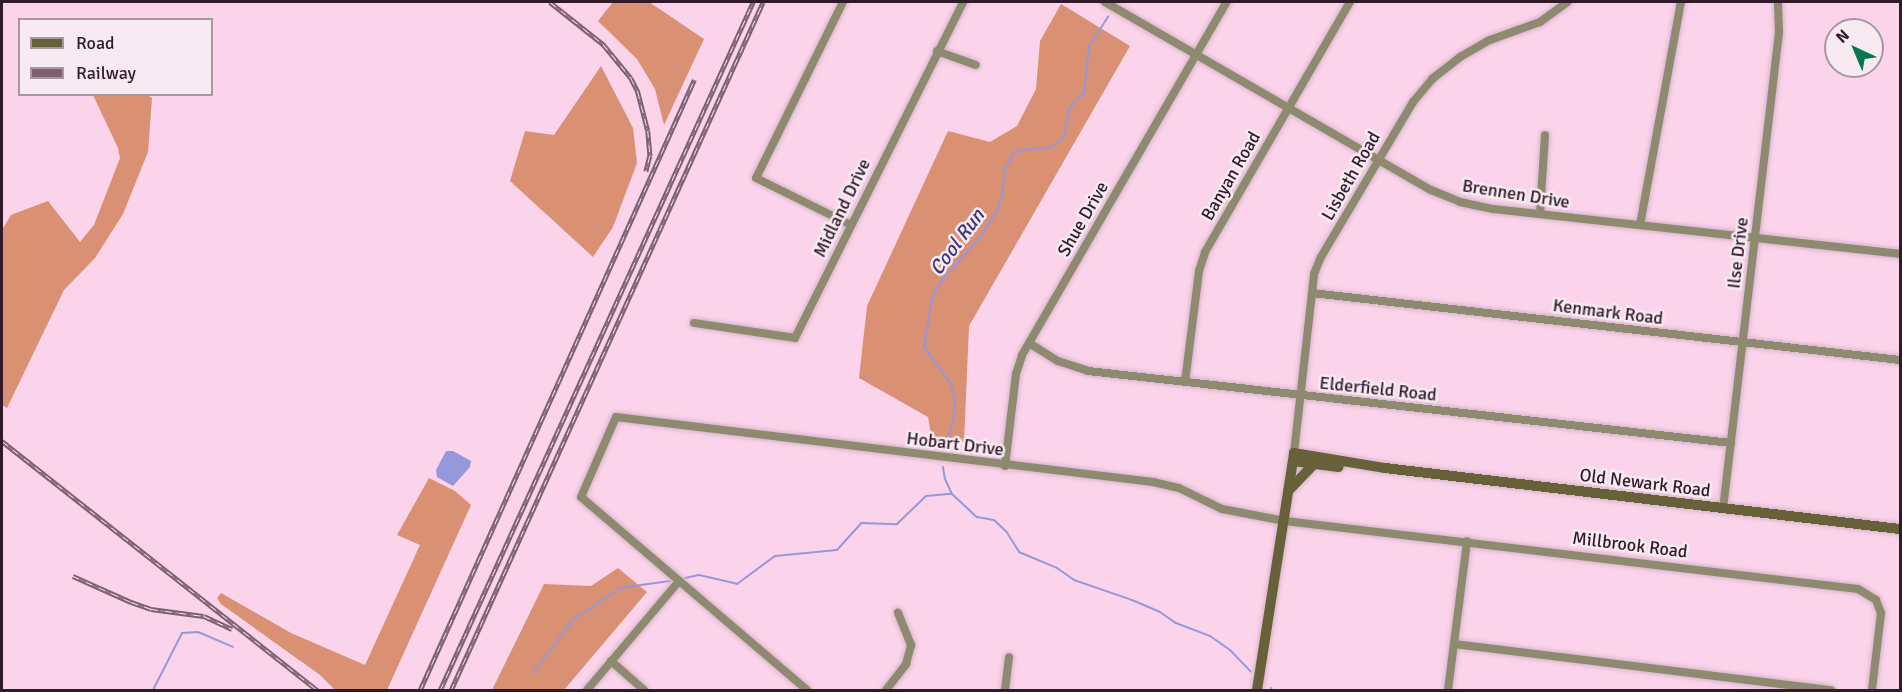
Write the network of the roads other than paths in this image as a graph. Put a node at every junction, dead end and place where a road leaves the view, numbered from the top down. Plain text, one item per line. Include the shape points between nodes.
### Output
1 (843, 2) edge
2 (963, 2) edge
3 (1104, 2) edge
4 (1227, 2) edge
5 (1350, 2) edge
6 (1568, 2) edge
7 (1681, 2) edge
8 (1778, 2) edge
9 (937, 51) junction
10 (1196, 54) junction
11 (976, 65) dead end
12 (1288, 108) junction
13 (1545, 135) dead end
14 (1378, 160) junction
15 (1540, 214) junction
16 (851, 225) junction
17 (1640, 225) junction
18 (1755, 238) junction
19 (1900, 254) edge
20 (1312, 293) junction
21 (694, 323) dead end
22 (1743, 342) junction
23 (1029, 343) junction
24 (1900, 360) edge
25 (1185, 382) junction
26 (1300, 395) junction
27 (1731, 443) junction
28 (1293, 457) junction
29 (1314, 464) junction
30 (1005, 466) junction
31 (1385, 468) junction
32 (1289, 489) junction
33 (1723, 509) junction
34 (1285, 521) junction
35 (1900, 529) edge
36 (1467, 541) junction
37 (679, 581) junction
38 (898, 613) dead end
39 (1454, 644) junction
40 (1009, 657) dead end
41 (611, 661) junction
42 (587, 690) edge
43 (644, 690) edge
44 (807, 690) edge
45 (885, 690) edge
46 (1005, 690) edge
47 (1257, 690) edge
48 (1448, 690) edge
49 (1831, 690) edge
50 (1872, 690) edge

1 - 16 street via 756,178
2 - 9 street, Midland Drive
3 - 10 street, Brennen Drive
4 - 10 street, Shue Drive
5 - 12 street, Banyan Road
6 - 14 street, Lisbeth Road via 1540,22 1490,40 1444,69 1413,102
7 - 17 street
8 - 18 street, Ilse Drive via 1779,32
9 - 11 street
9 - 16 street, Midland Drive
10 - 12 street, Brennen Drive
10 - 23 street, Shue Drive
12 - 14 street, Brennen Drive
12 - 25 street, Banyan Road via 1202,261
13 - 15 street
14 - 15 street, Brennen Drive via 1460,202
14 - 20 street, Lisbeth Road via 1317,265
15 - 17 street, Brennen Drive
16 - 21 street, Midland Drive via 795,338
17 - 18 street, Brennen Drive
18 - 19 street, Brennen Drive
18 - 22 street, Ilse Drive
20 - 22 street, Kenmark Road
20 - 26 street, Lisbeth Road
22 - 24 street, Kenmark Road
22 - 27 street, Ilse Drive
23 - 25 street, Elderfield Road via 1058,361 1088,371
23 - 30 street, Shue Drive via 1016,374
25 - 26 street, Elderfield Road
26 - 27 street, Elderfield Road
26 - 28 street, Lisbeth Road
27 - 33 street, Ilse Drive
28 - 29 street, Old Newark Road
28 - 31 street, Old Newark Road
28 - 32 street
29 - 31 street, Old Newark Road
29 - 32 street
30 - 34 street, Hobart Drive via 1168,485 1222,509
30 - 37 street, Hobart Drive via 616,417 581,497
31 - 33 street, Old Newark Road
32 - 34 street
33 - 35 street, Old Newark Road
34 - 36 street, Millbrook Road
34 - 47 street
36 - 39 street
36 - 50 street, Millbrook Road via 1858,589 1876,600 1881,613
37 - 41 street
37 - 44 street
38 - 45 street via 911,645 906,664
39 - 48 street
39 - 49 street
40 - 46 street
41 - 42 street
41 - 43 street

